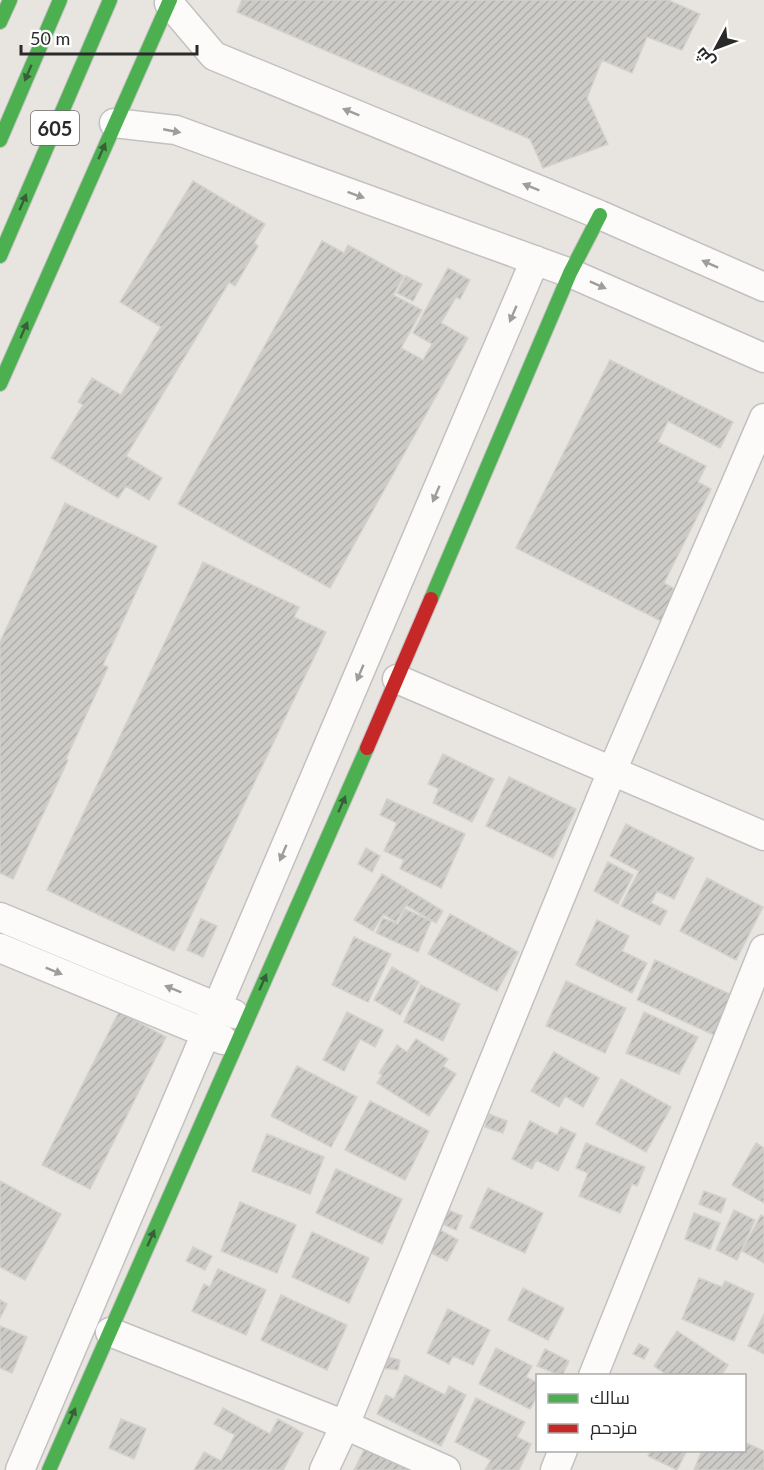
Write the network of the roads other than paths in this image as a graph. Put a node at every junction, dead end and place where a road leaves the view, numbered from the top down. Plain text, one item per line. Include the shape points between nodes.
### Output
1 (10, 0) edge
2 (60, 0) edge
3 (110, 0) edge
4 (170, 1) edge
5 (0, 22) edge
6 (114, 123) junction
7 (0, 140) edge
8 (600, 215) junction
9 (642, 233) junction
10 (585, 244) junction
11 (0, 256) edge
12 (536, 260) junction
13 (570, 273) junction
14 (764, 287) edge
15 (764, 358) edge
16 (0, 384) edge
17 (764, 418) edge
18 (397, 679) junction
19 (612, 771) junction
20 (764, 836) edge
21 (0, 917) edge
22 (0, 948) edge
23 (764, 949) edge
24 (218, 1007) junction
25 (247, 1019) junction
26 (206, 1033) junction
27 (236, 1045) junction
28 (110, 1332) junction
29 (594, 1374) edge
30 (345, 1425) junction
31 (561, 1452) edge
32 (20, 1470) edge
33 (50, 1470) edge
34 (324, 1470) edge
35 (447, 1470) edge
36 (555, 1470) edge

1 - 5 main road
2 -> 7 main road, 605
11 -> 3 main road, 605
4 - 6 main road
8 -> 4 street via 214,56
6 -> 12 street via 176,130
16 -> 6 main road
8 - 9 street
8 - 10 main road
9 - 10 street
14 -> 9 street
10 - 13 main road
12 - 13 street
12 -> 24 street
13 -> 15 street
13 - 18 main road
17 - 19 street
18 - 19 street
25 -> 18 main road
19 - 20 street
19 - 30 street
24 -> 21 street
22 -> 26 street
23 - 29 street
24 - 25 street
24 - 26 street
25 - 27 main road
26 - 27 street
26 - 32 street
28 -> 27 main road
28 - 30 street
33 -> 28 main road
30 - 34 street
30 - 35 street
31 - 36 street

